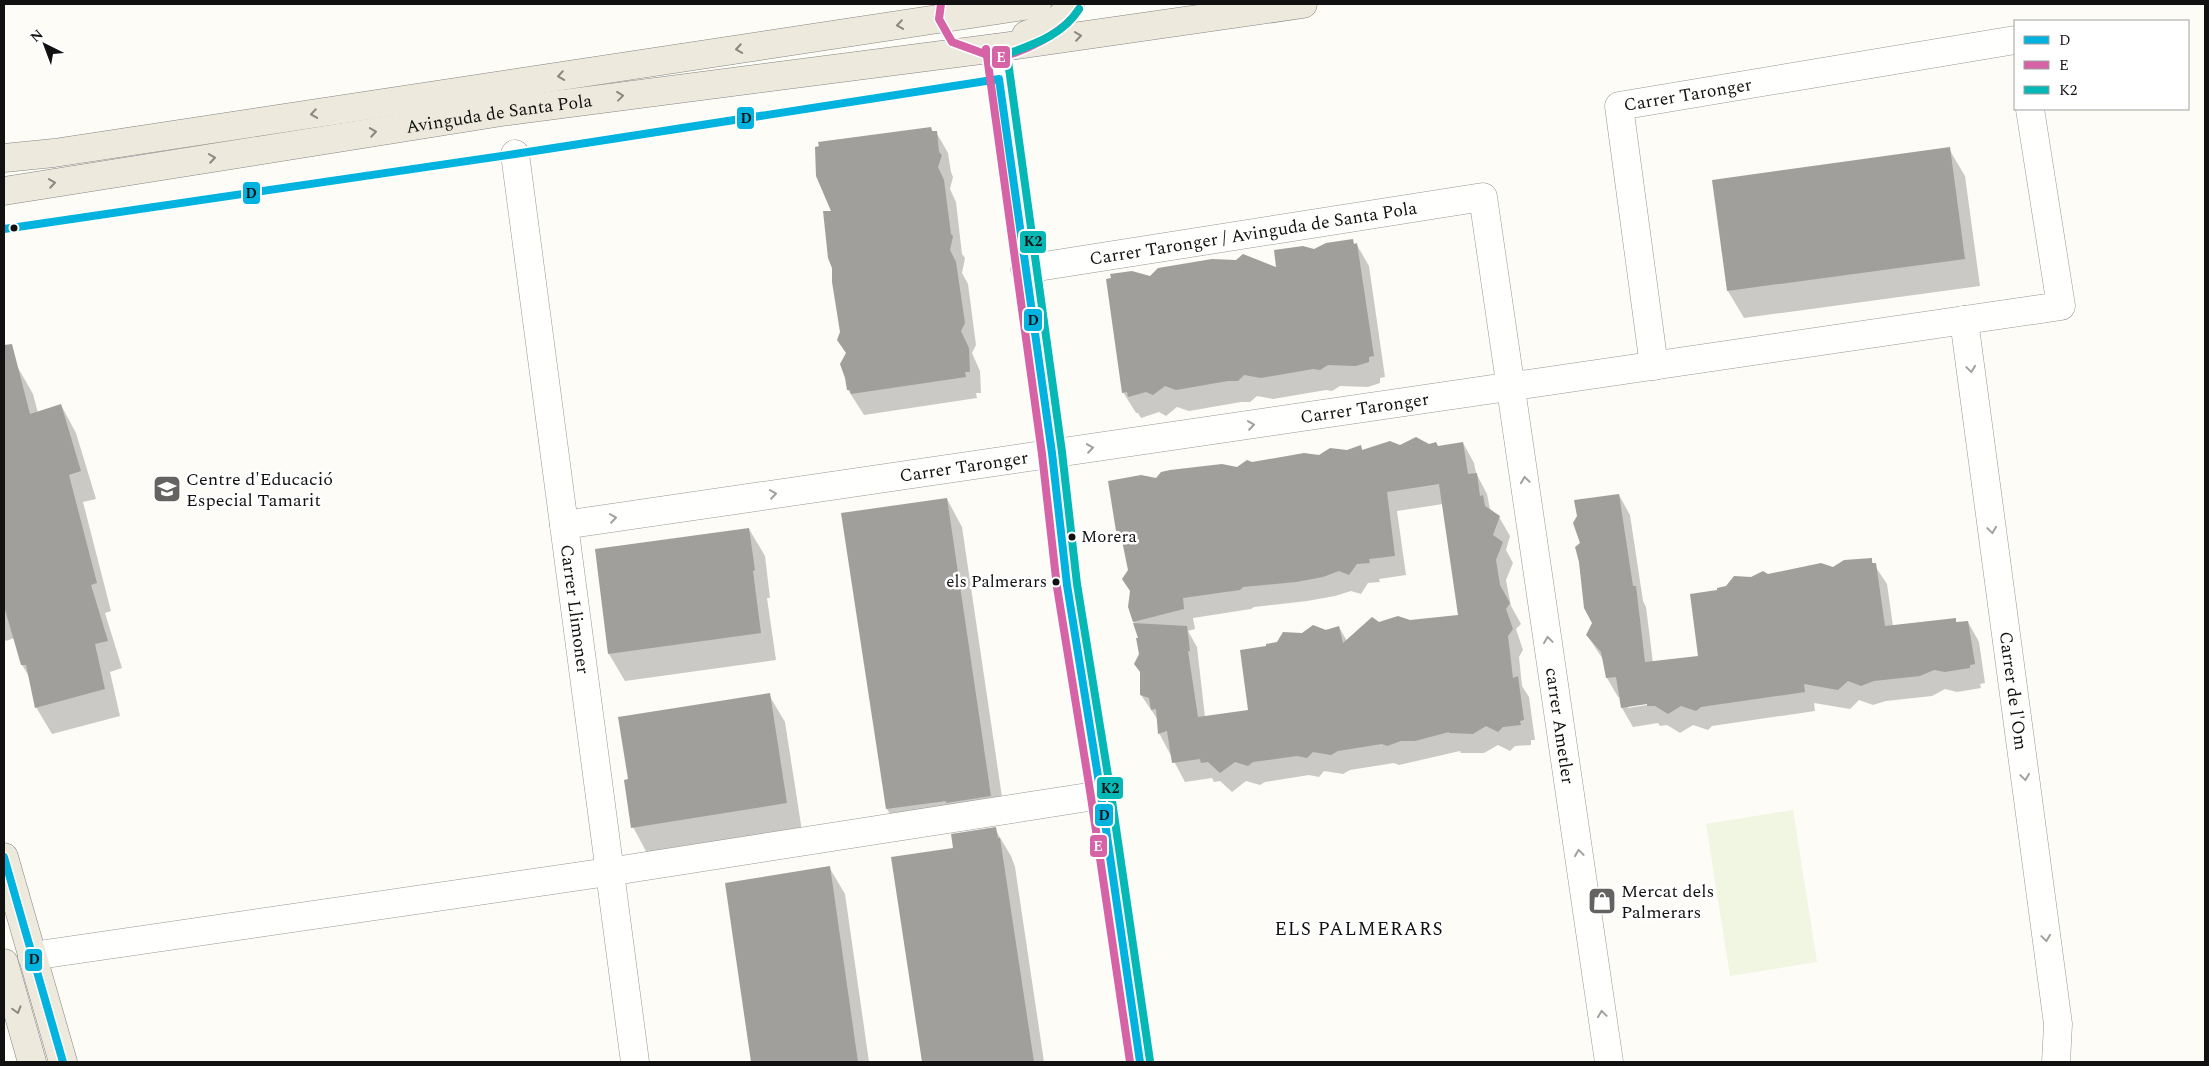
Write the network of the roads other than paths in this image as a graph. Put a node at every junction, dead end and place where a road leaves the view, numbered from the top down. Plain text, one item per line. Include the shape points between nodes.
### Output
1 (1037, 4) edge
2 (1070, 4) edge
3 (1303, 4) edge
4 (949, 10) edge
5 (2014, 40) edge
6 (996, 48) junction
7 (2030, 110) edge
8 (515, 154) dead end
9 (4, 158) edge
10 (4, 191) edge
11 (1025, 269) junction
12 (1964, 320) junction
13 (1654, 366) junction
14 (1512, 388) junction
15 (1052, 453) junction
16 (564, 525) junction
17 (1101, 795) junction
18 (4, 857) edge
19 (608, 872) junction
20 (32, 956) junction
21 (4, 963) edge
22 (32, 1062) edge
23 (63, 1062) edge
24 (635, 1062) edge
25 (1140, 1062) edge
26 (1609, 1062) edge
27 (2056, 1062) edge

1 - 4 main road, Avinguda de Santa Pola via 990,12
2 - 6 main road, Avinguda de Santa Pola via 1056,23
6 -> 3 main road, Avinguda de Santa Pola
4 - 6 main road, Avinguda de Santa Pola via 959,35
4 -> 9 main road, Avinguda de Santa Pola via 54,154
5 - 13 street, Carrer Taronger via 1619,106
10 -> 6 main road, Avinguda de Santa Pola via 508,111
6 - 11 street
7 - 12 street, Carrer Taronger via 2061,306
8 - 16 street, Carrer Llimoner
11 - 14 street, Carrer Taronger / Avinguda de Santa Pola via 1483,197
11 - 15 street
12 - 13 street, Carrer Taronger
12 -> 27 street, Carrer de l'Om via 2058,1024
13 - 14 street, Carrer Taronger
15 -> 14 street, Carrer Taronger
26 -> 14 street, carrer Ametler
16 -> 15 street, Carrer Taronger
15 - 17 street via 1067,586
16 - 19 street, Carrer Llimoner
17 - 19 street
17 - 25 street
18 - 20 main road
19 - 20 street
19 - 24 street, Carrer Llimoner
20 - 23 main road
21 -> 22 main road

